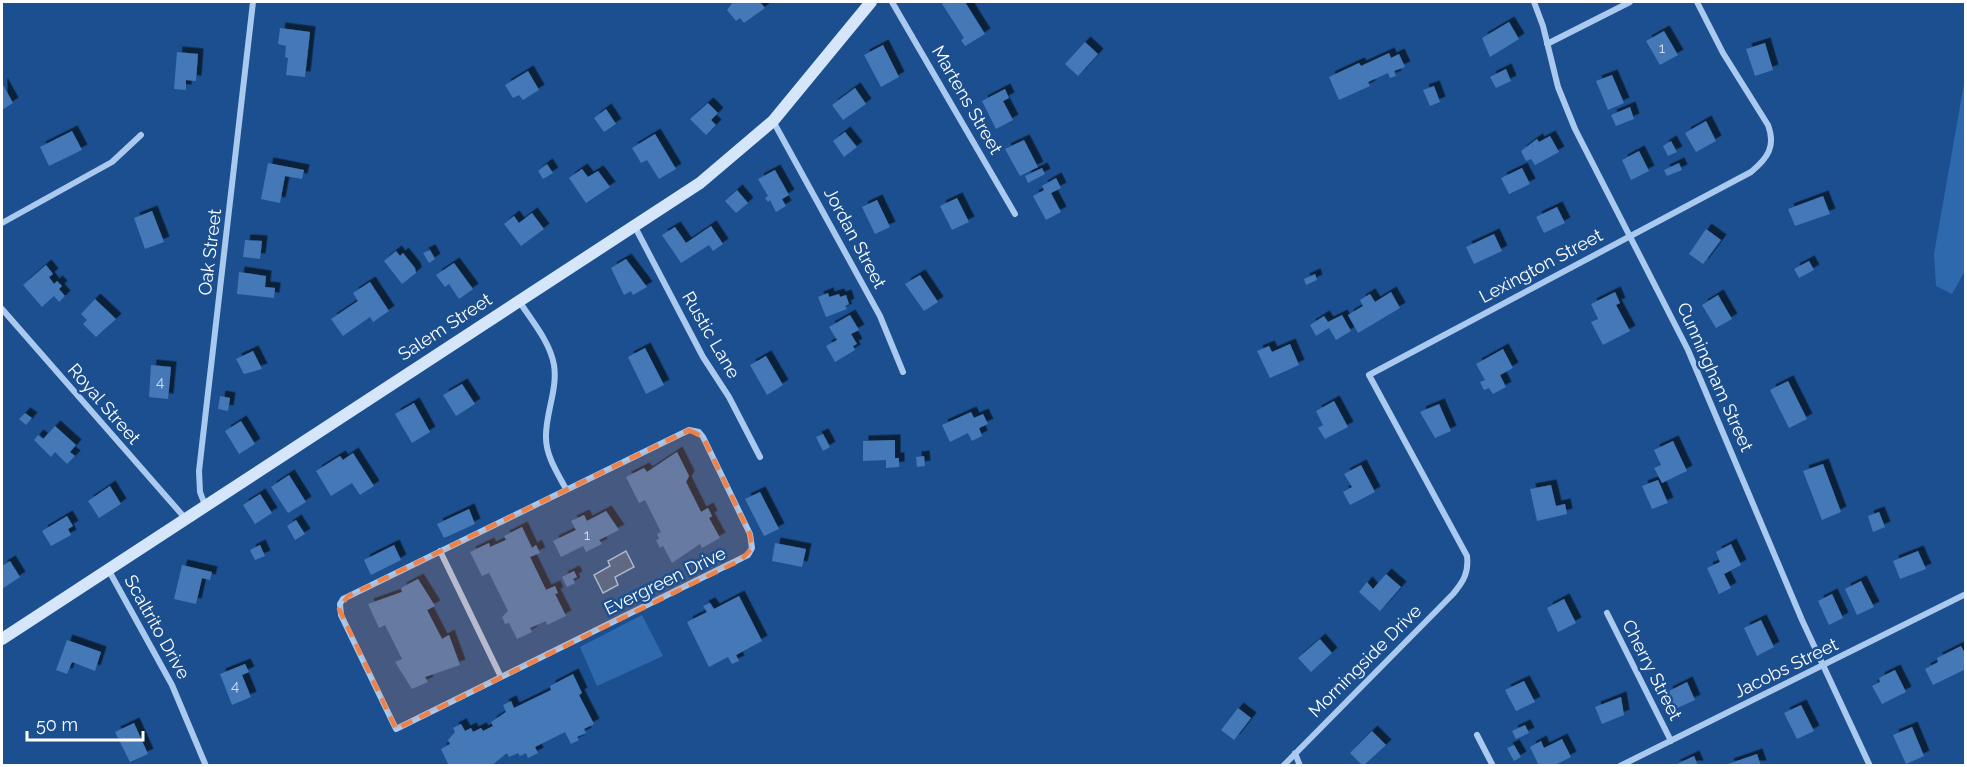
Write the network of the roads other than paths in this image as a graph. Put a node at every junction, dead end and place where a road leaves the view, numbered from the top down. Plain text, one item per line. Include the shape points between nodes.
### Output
1 (253, 2) edge
2 (871, 2) edge
3 (892, 2) edge
4 (1534, 2) edge
5 (1630, 2) edge
6 (1696, 2) edge
7 (1547, 44) junction
8 (773, 121) junction
9 (141, 135) dead end
10 (1015, 214) dead end
11 (2, 223) edge
12 (635, 227) junction
13 (1631, 235) junction
14 (519, 301) junction
15 (2, 309) edge
16 (903, 372) dead end
17 (760, 457) dead end
18 (566, 489) junction
19 (205, 505) junction
20 (185, 518) junction
21 (440, 551) junction
22 (108, 569) junction
23 (1466, 576) joint
24 (1965, 594) edge
25 (1607, 613) dead end
26 (2, 639) edge
27 (1823, 667) junction
28 (501, 678) junction
29 (1477, 735) dead end
30 (1671, 741) junction
31 (1295, 753) junction
32 (206, 765) edge
33 (1283, 765) edge
34 (1300, 765) edge
35 (1493, 765) edge
36 (1620, 765) edge
37 (1870, 765) edge

1 - 19 street, Oak Street via 200,459 199,488
2 - 8 street, Salem Street
3 - 10 street, Martens Street
4 - 7 street, Cunningham Street
5 - 7 street
6 - 13 street, Lexington Street via 1768,124 1773,138 1770,152 1751,172
7 - 13 street, Cunningham Street via 1558,87 1575,129
8 - 12 street, Salem Street via 728,161
8 - 16 street, Jordan Street via 880,316
9 - 11 street via 112,162
12 - 14 street, Salem Street
12 - 17 street, Rustic Lane
13 - 23 street, Lexington Street via 1369,375 1467,556
13 - 27 street, Cunningham Street via 1707,393
14 - 18 street via 543,337 554,365 546,440
14 - 19 street, Salem Street
15 - 20 street, Royal Street
18 - 21 street, Evergreen Drive
18 - 28 street, Evergreen Drive via 683,432 695,430 703,438 750,534 752,548 741,560
19 - 20 street, Salem Street
20 - 22 street, Salem Street
21 - 28 street
21 - 28 street, Evergreen Drive via 348,596 340,604 341,615 396,729
22 - 26 street, Salem Street
22 - 32 street, Scaltrito Drive via 172,685
23 - 31 street, Morningside Drive
24 - 27 street, Jacobs Street
25 - 30 street, Cherry Street
27 - 30 street, Jacobs Street
27 - 37 street, Cunningham Street
29 - 35 street
30 - 36 street, Jacobs Street
31 - 33 street, Morningside Drive
31 - 34 street

